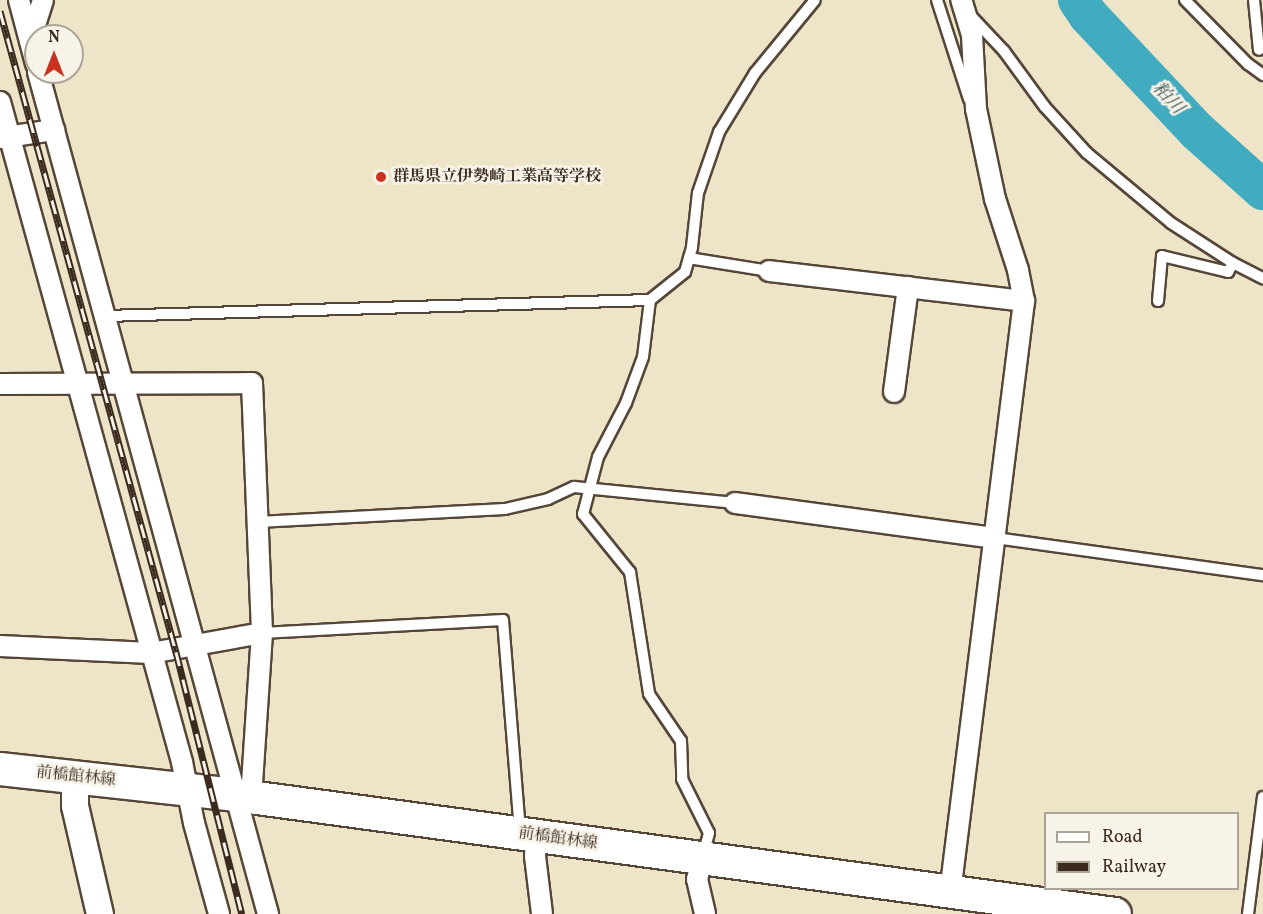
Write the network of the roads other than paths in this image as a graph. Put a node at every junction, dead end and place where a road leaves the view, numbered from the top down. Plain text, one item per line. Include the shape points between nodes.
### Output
1 (19, 0) edge
2 (43, 0) edge
3 (815, 0) edge
4 (937, 0) edge
5 (1185, 0) edge
6 (1254, 0) edge
7 (963, 5) edge
8 (25, 24) edge
9 (35, 24) edge
10 (1259, 50) dead end
11 (1263, 75) edge
12 (41, 84) edge
13 (0, 102) edge
14 (976, 109) junction
15 (54, 130) junction
16 (5, 138) edge
17 (689, 258) junction
18 (1233, 263) junction
19 (769, 271) joint
20 (1263, 278) edge
21 (908, 287) junction
22 (650, 300) junction
23 (1024, 301) junction
24 (1158, 301) dead end
25 (105, 316) junction
26 (78, 383) junction
27 (123, 383) junction
28 (0, 384) edge
29 (894, 392) dead end
30 (591, 487) junction
31 (735, 503) joint
32 (258, 522) junction
33 (995, 538) junction
34 (1263, 575) edge
35 (262, 633) junction
36 (0, 646) edge
37 (195, 646) junction
38 (151, 653) junction
39 (0, 769) edge
40 (75, 777) junction
41 (188, 789) junction
42 (243, 797) junction
43 (1263, 797) edge
44 (528, 835) junction
45 (702, 858) junction
46 (950, 893) junction
47 (1103, 913) edge
48 (100, 914) edge
49 (219, 914) edge
50 (268, 914) edge
51 (542, 914) edge
52 (705, 914) edge
53 (1248, 914) edge

1 - 8 street
2 - 9 street
3 - 17 lane via 755,73 719,132 698,193
4 - 14 lane via 968,98
5 - 11 lane
6 - 10 lane
7 - 14 street via 972,34
7 - 18 lane via 1087,153 1171,224
12 - 15 street
13 - 16 street
14 - 23 street via 995,199
15 - 16 street
15 - 25 street
16 - 26 street
17 - 19 lane
17 - 22 lane via 686,272
18 - 20 lane
18 - 24 lane via 1228,272 1162,256
19 - 21 street
21 - 23 street
21 - 29 street
22 - 25 lane
22 - 30 lane via 643,357 626,403 598,457
23 - 33 street
25 - 27 street
26 - 27 street
26 - 28 street
26 - 38 street
27 - 32 street via 252,383
27 - 37 street
30 - 31 lane
30 - 32 lane via 574,487 548,499 505,509
30 - 45 lane via 582,514 630,572 649,694 681,741 682,778 709,833
31 - 33 street
32 - 35 street
33 - 34 lane
33 - 46 street
35 - 37 street
35 - 42 street
35 - 44 lane via 503,620
36 - 38 street
37 - 38 street
37 - 42 street
38 - 41 street
39 - 40 main road, 前橋館林線
40 - 41 main road, 前橋館林線
40 - 48 street via 75,806
41 - 42 main road, 前橋館林線
41 - 49 street
42 - 44 main road, 前橋館林線
42 - 50 street
43 - 53 lane
44 - 45 main road, 前橋館林線
44 - 51 street via 535,856
45 - 46 main road, 前橋館林線
45 - 52 street via 697,879
46 - 47 main road, 前橋館林線

